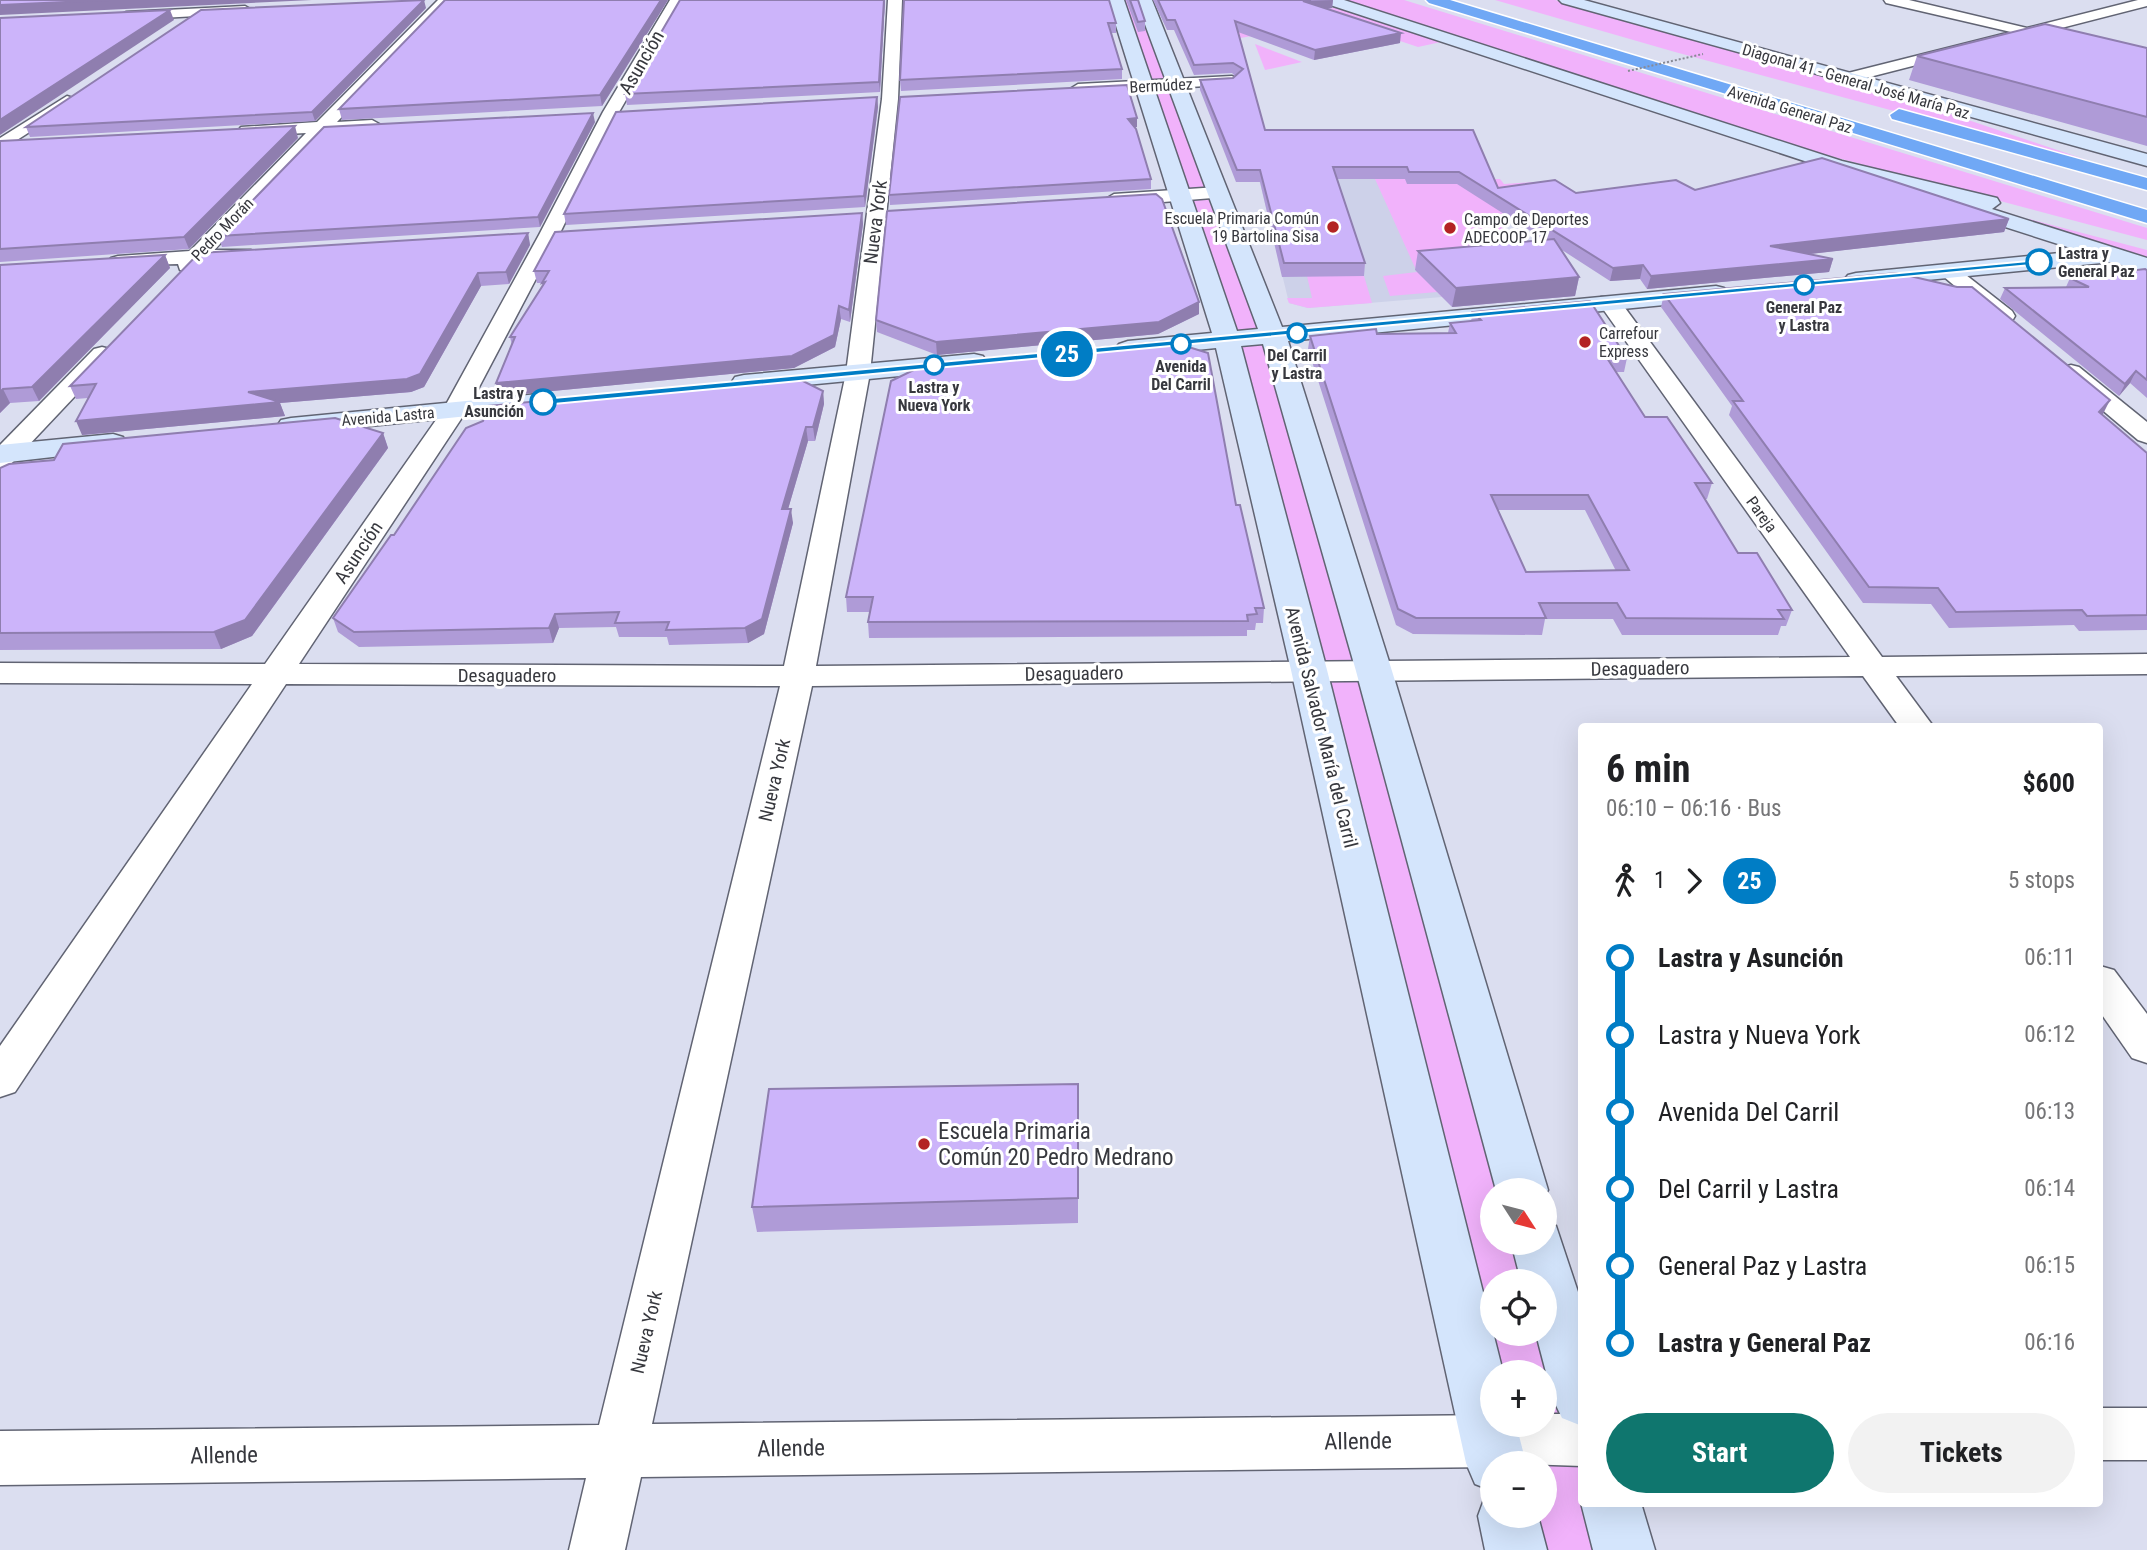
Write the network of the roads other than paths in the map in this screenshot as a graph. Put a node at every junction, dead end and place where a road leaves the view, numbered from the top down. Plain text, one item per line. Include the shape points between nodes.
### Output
1 (216, 0) edge
2 (446, 0) edge
3 (456, 0) edge
4 (677, 0) edge
5 (895, 0) edge
6 (1116, 0) edge
7 (1144, 0) edge
8 (1329, 0) edge
9 (1433, 0) edge
10 (1472, 0) edge
11 (1567, 0) edge
12 (1891, 0) edge
13 (418, 2) edge
14 (2147, 2) edge
15 (253, 10) edge
16 (198, 12) junction
17 (106, 17) edge
18 (176, 27) edge
19 (2026, 31) junction
20 (1596, 37) junction
21 (2066, 41) edge
22 (1724, 69) dead end
23 (1846, 78) junction
24 (1232, 81) edge
25 (1177, 84) junction
26 (1143, 85) junction
27 (1063, 90) edge
28 (77, 94) edge
29 (1881, 110) dead end
30 (1984, 117) junction
31 (389, 124) edge
32 (320, 127) junction
33 (232, 132) edge
34 (41, 144) edge
35 (0, 146) edge
36 (2147, 160) edge
37 (1828, 163) junction
38 (2147, 174) edge
39 (2147, 184) edge
40 (1218, 193) junction
41 (1179, 196) junction
42 (1096, 201) edge
43 (2147, 201) edge
44 (2147, 217) edge
45 (577, 233) edge
46 (550, 235) junction
47 (522, 237) edge
48 (2147, 245) edge
49 (264, 253) edge
50 (2113, 255) junction
51 (195, 257) junction
52 (98, 263) edge
53 (2147, 266) edge
54 (1950, 272) junction
55 (177, 277) edge
56 (1827, 283) edge
57 (1745, 290) edge
58 (1609, 302) junction
59 (2022, 332) edge
60 (120, 335) edge
61 (1273, 335) junction
62 (1227, 340) junction
63 (1101, 351) edge
64 (2053, 358) edge
65 (992, 360) edge
66 (858, 373) junction
67 (719, 386) edge
68 (566, 400) edge
69 (455, 410) junction
70 (266, 428) edge
71 (2147, 435) edge
72 (144, 440) edge
73 (3, 456) edge
74 (2147, 664) edge
75 (1872, 666) junction
76 (1309, 670) junction
77 (1374, 671) junction
78 (0, 673) edge
79 (274, 675) junction
80 (798, 676) junction
81 (1914, 723) edge
82 (2103, 985) edge
83 (2147, 1046) edge
84 (0, 1080) edge
85 (1519, 1178) edge
86 (1541, 1255) edge
87 (1578, 1385) edge
88 (2103, 1434) edge
89 (2147, 1434) edge
90 (1578, 1440) edge
91 (619, 1450) junction
92 (1493, 1451) edge
93 (0, 1458) edge
94 (1612, 1507) edge
95 (1511, 1528) edge
96 (597, 1550) edge
97 (1516, 1550) edge
98 (1624, 1550) edge

1 - 16 street
2 - 3 street
2 - 13 street
2 - 32 street, Pedro Morán
4 - 46 street, Asunción via 611,112
5 - 66 street, Nueva York via 891,99
6 - 26 street, Avenida Salvador María del Carril
7 - 25 street
8 - 37 street
9 - 44 highway, Avenida General Paz
10 - 20 highway, Avenida General Paz
11 - 23 street, Diagonal 41 - General José María Paz
12 - 19 street
14 - 19 street
15 - 16 street
16 - 17 street
16 - 18 street
19 - 21 street
19 - 23 street
20 - 22 highway
20 - 43 highway, Avenida General Paz
23 - 30 street, Diagonal 41 - General José María Paz
24 - 25 street, Bermúdez
25 - 26 street, Bermúdez
25 - 40 street
26 - 27 street, Bermúdez
26 - 41 street, Avenida Salvador María del Carril
28 - 35 street
29 - 39 highway
30 - 36 street, Diagonal 41 - General José María Paz
30 - 38 street
31 - 32 street
32 - 33 street
32 - 51 street, Pedro Morán
34 - 35 street
37 - 48 street
37 - 50 street
40 - 41 street
40 - 61 street
41 - 42 street
41 - 62 street, Avenida Salvador María del Carril
45 - 46 street
46 - 47 street
46 - 69 street, Asunción
49 - 51 street
50 - 53 street
50 - 54 street
51 - 52 street
51 - 55 street, Pedro Morán
54 - 56 street
54 - 59 street
57 - 58 street
58 - 61 street
58 - 75 street, Pareja
60 - 73 street
61 - 62 street
61 - 77 street
62 - 63 street
62 - 76 street, Avenida Salvador María del Carril
64 - 71 street
65 - 66 street
66 - 67 street
66 - 80 street, Nueva York
68 - 69 street, Avenida Lastra
69 - 70 street, Avenida Lastra
69 - 79 street, Asunción
72 - 73 street
74 - 75 street, Desaguadero
75 - 77 street, Desaguadero
75 - 81 street, Pareja
76 - 77 street, Desaguadero
76 - 80 street, Desaguadero
76 - 92 street, Avenida Salvador María del Carril
77 - 85 street
78 - 79 street, Desaguadero
79 - 80 street, Desaguadero
79 - 84 street, Asunción
80 - 91 street, Nueva York
82 - 83 street
86 - 87 street
88 - 89 street
90 - 92 street, Allende
91 - 92 street, Allende
91 - 93 street, Allende
91 - 96 street, Nueva York
94 - 98 street
95 - 97 street

